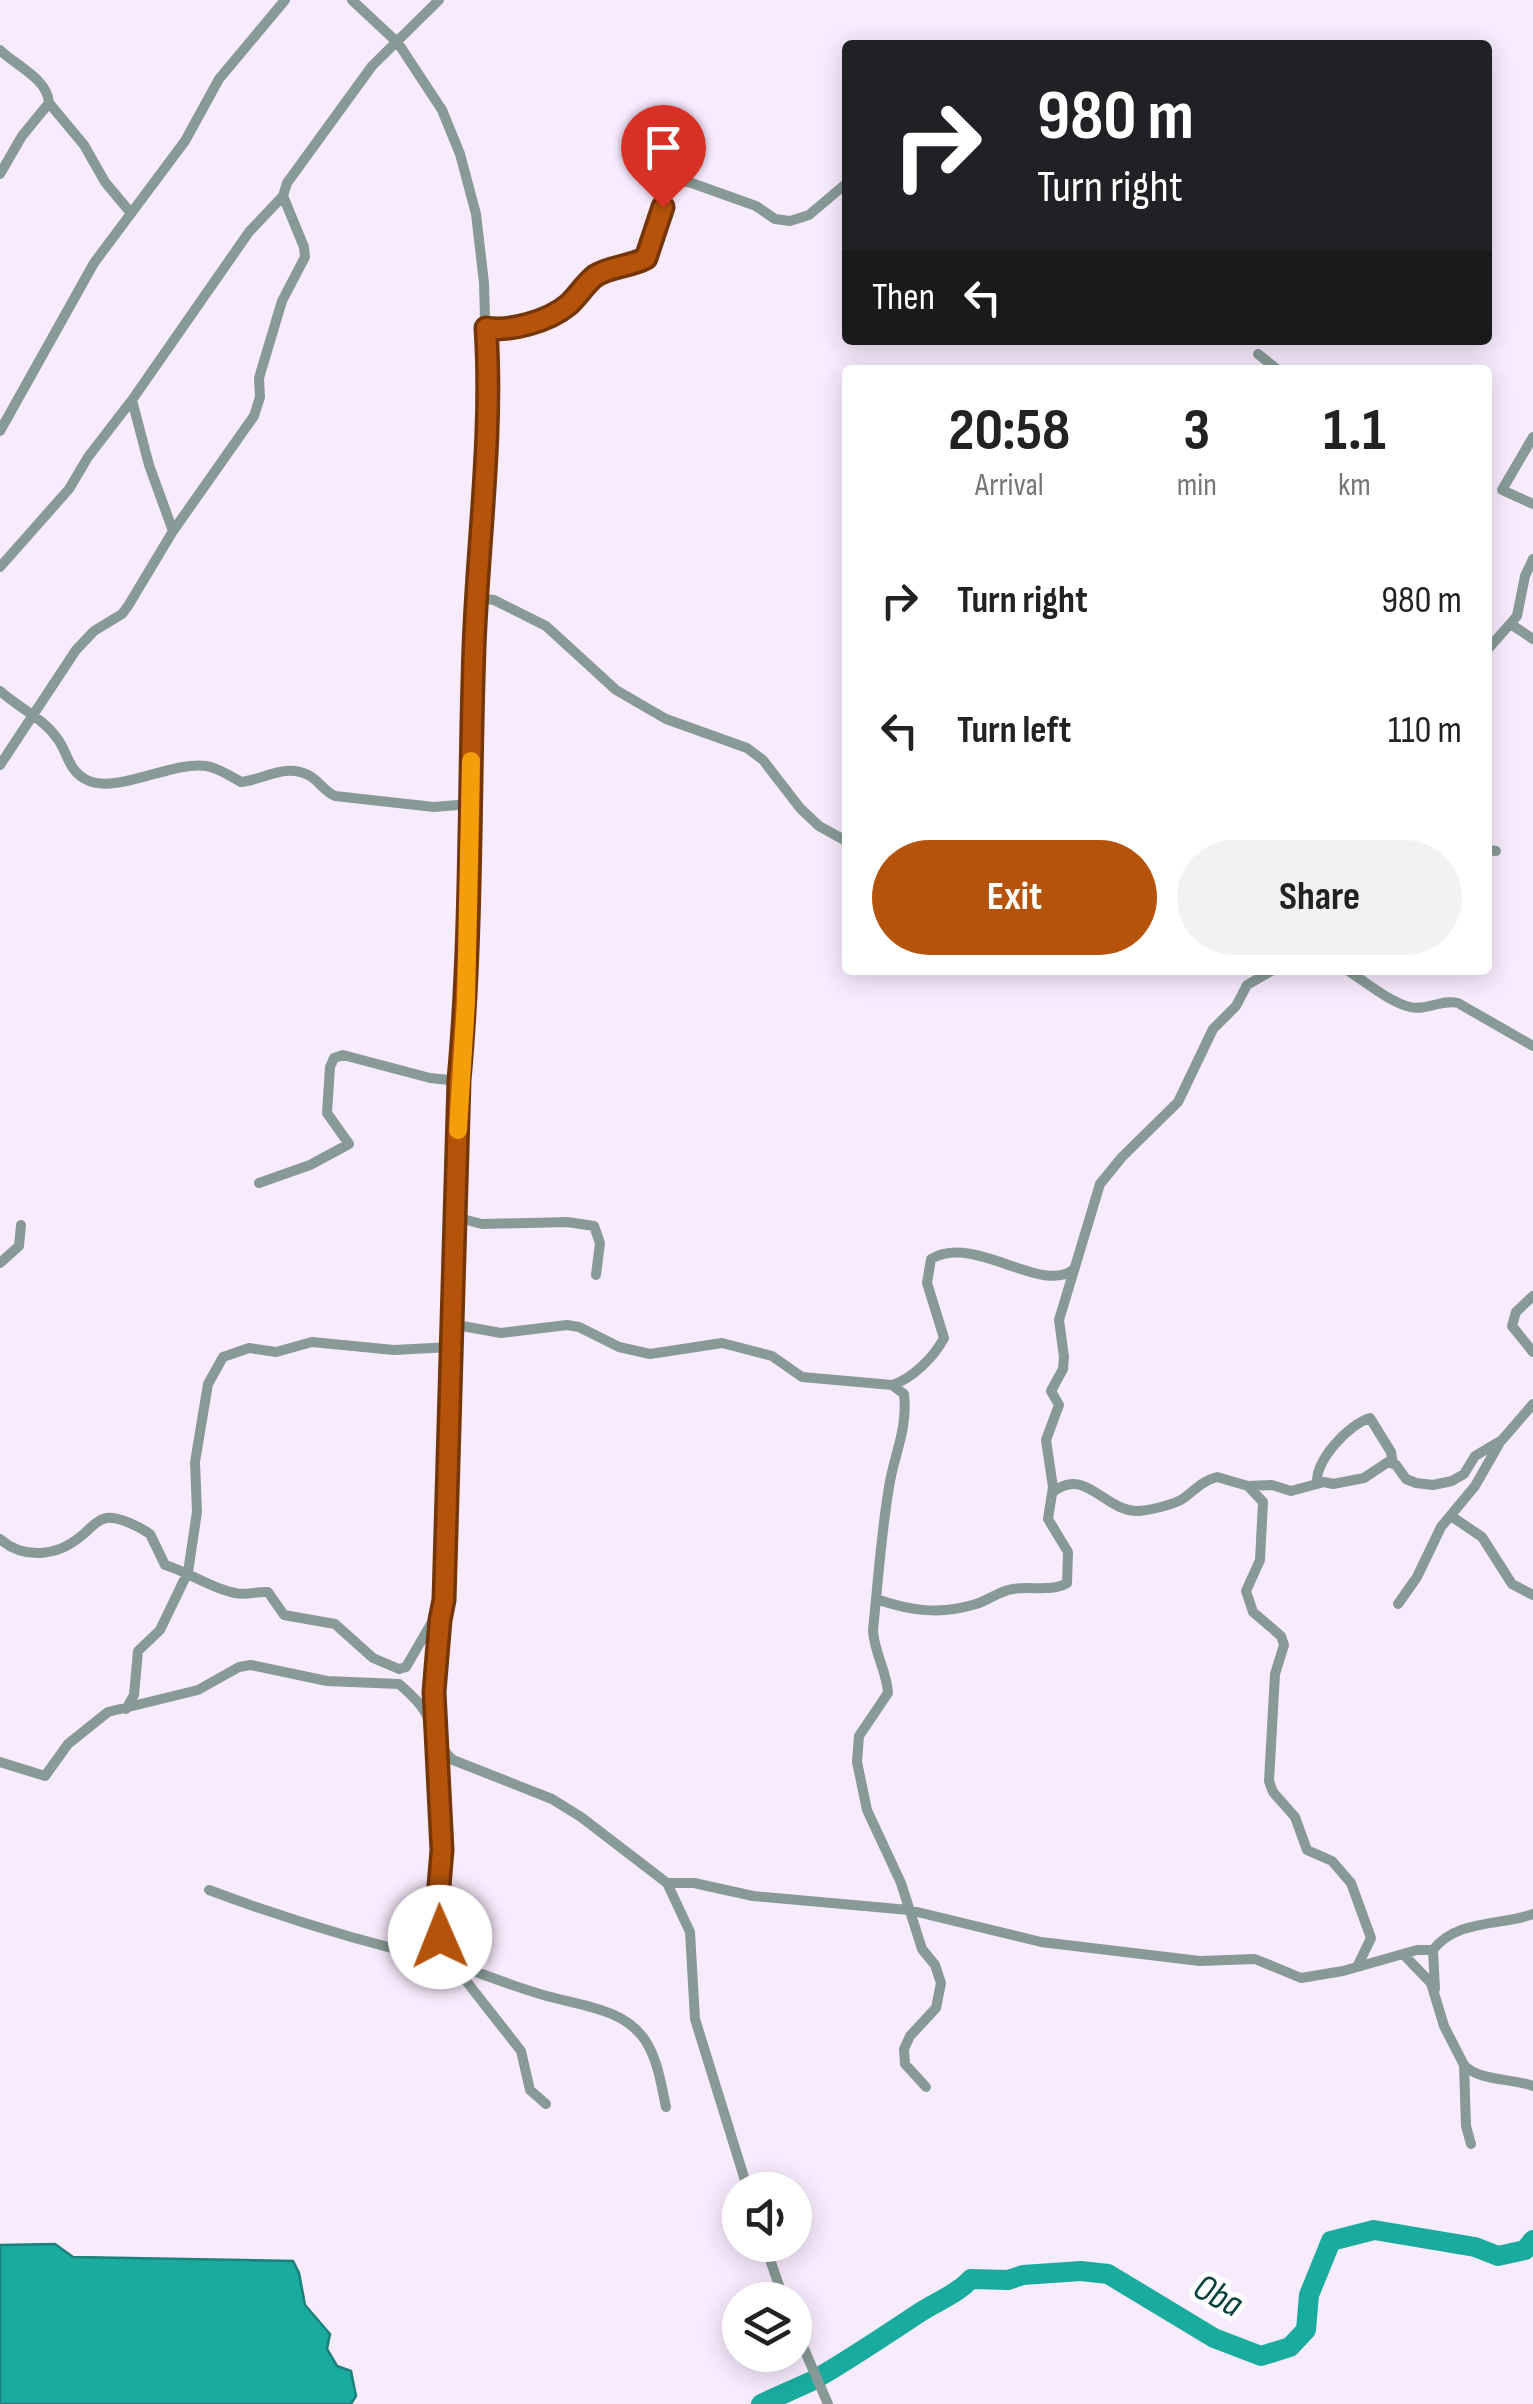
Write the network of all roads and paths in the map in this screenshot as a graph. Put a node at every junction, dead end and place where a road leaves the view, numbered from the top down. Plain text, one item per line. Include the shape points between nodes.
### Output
1 (285, 0) edge
2 (352, 0) edge
3 (439, 0) edge
4 (398, 43) junction
5 (0, 50) edge
6 (50, 102) junction
7 (0, 174) edge
8 (842, 187) edge
9 (283, 196) junction
10 (130, 212) junction
11 (486, 328) junction
12 (1258, 354) dead end
13 (1272, 365) edge
14 (132, 400) junction
15 (0, 431) edge
16 (1533, 437) edge
17 (1533, 504) edge
18 (174, 530) junction
19 (1533, 559) edge
20 (0, 566) edge
21 (476, 598) junction
22 (1512, 625) junction
23 (1533, 640) edge
24 (1492, 645) edge
25 (0, 691) edge
26 (35, 714) junction
27 (0, 765) edge
28 (470, 804) junction
29 (842, 839) edge
30 (1265, 975) edge
31 (1355, 975) edge
32 (1533, 1046) edge
33 (459, 1080) junction
34 (259, 1183) dead end
35 (455, 1217) junction
36 (20, 1225) dead end
37 (0, 1263) edge
38 (1075, 1268) junction
39 (596, 1274) dead end
40 (1533, 1296) edge
41 (451, 1324) junction
42 (450, 1348) junction
43 (1533, 1352) edge
44 (892, 1385) junction
45 (1533, 1404) edge
46 (1502, 1440) junction
47 (1393, 1464) junction
48 (1317, 1484) junction
49 (1248, 1486) junction
50 (1052, 1493) junction
51 (1452, 1516) junction
52 (0, 1540) edge
53 (188, 1572) junction
54 (1533, 1595) edge
55 (444, 1600) junction
56 (876, 1600) junction
57 (1398, 1604) dead end
58 (126, 1708) junction
59 (437, 1738) junction
60 (0, 1762) edge
61 (667, 1883) junction
62 (209, 1890) dead end
63 (909, 1910) junction
64 (1533, 1914) edge
65 (440, 1937) junction
66 (1433, 1950) junction
67 (1403, 1954) junction
68 (424, 1956) junction
69 (452, 1963) junction
70 (1357, 1967) junction
71 (1435, 1990) junction
72 (1464, 2065) junction
73 (1533, 2086) edge
74 (926, 2087) dead end
75 (546, 2104) dead end
76 (666, 2107) dead end
77 (1472, 2144) dead end
78 (742, 2172) edge
79 (812, 2367) edge
80 (828, 2404) edge

1 - 10 street via 219,78 185,141
2 - 4 street
3 - 4 street
4 - 9 street via 372,66
4 - 11 street via 442,110 460,154 476,214
5 - 6 street via 36,79
6 - 7 street
6 - 10 street
8 - 11 street via 809,216 790,222 686,182 675,184 646,258 594,277 554,315
9 - 14 street via 249,232
9 - 18 street via 305,258 282,301 254,416
10 - 15 street via 57,324
11 - 21 street via 488,429
12 - 13 street
14 - 18 street
14 - 20 street via 69,489
16 - 17 street via 1502,490
18 - 26 street via 128,606 85,639
19 - 22 street
21 - 28 street
21 - 29 street via 546,626 616,690 666,718 747,748 800,808
22 - 23 street
22 - 24 street
25 - 26 street
26 - 27 street
26 - 28 street via 87,781 118,786 132,777 201,766 241,782 266,773 299,773 335,796 434,807
28 - 33 street
30 - 38 street via 1247,985 1214,1029 1178,1102 1100,1184
31 - 32 street via 1411,1008 1458,1003
33 - 34 street via 334,1058 327,1113 349,1144
33 - 35 street
35 - 39 street via 482,1224 594,1226 600,1243
35 - 41 street
36 - 37 street via 20,1246
38 - 44 street via 1050,1276 994,1258 931,1259 927,1282 944,1338 923,1364
38 - 50 street via 1058,1320 1064,1358 1052,1391 1059,1405 1046,1440
40 - 43 street via 1512,1326
41 - 42 street
41 - 44 street via 501,1333 580,1327 620,1348 650,1354 722,1343 772,1356 802,1377
42 - 53 street via 312,1342 223,1357 208,1384 195,1462 197,1512
42 - 55 street
44 - 56 street via 904,1394 904,1418
45 - 46 street
46 - 47 street via 1442,1484 1406,1479
46 - 51 street
47 - 48 street via 1364,1478
47 - 48 street via 1370,1418 1350,1427 1322,1461
48 - 49 street via 1290,1491
49 - 50 street via 1217,1477 1185,1497 1141,1511 1118,1506 1083,1484 1064,1484
49 - 70 street via 1263,1502 1260,1560 1248,1603 1284,1645 1269,1781 1296,1816 1307,1850 1332,1861 1351,1883 1371,1938
50 - 56 street via 1048,1519 1068,1552 1063,1587 1012,1589 933,1612
51 - 54 street via 1482,1537 1512,1584
51 - 57 street
52 - 53 street via 36,1554 56,1551 97,1522 115,1519 150,1534 164,1565
53 - 55 street via 234,1593 268,1592 284,1614 334,1624 372,1658 399,1669
53 - 58 street via 160,1630 138,1651 134,1696
55 - 59 street via 434,1692
56 - 63 street via 874,1646 888,1693 860,1736 857,1762 862,1798
58 - 59 street via 198,1690 251,1665 327,1681 399,1684 425,1712
58 - 60 street via 89,1725 45,1776
59 - 61 street via 453,1760 582,1817
59 - 65 street
61 - 63 street
61 - 78 street via 690,1932 695,2019
62 - 68 street
63 - 70 street via 1041,1942 1200,1961 1255,1959 1301,1978
63 - 74 street via 941,1983 936,2008 904,2049 906,2064
64 - 66 street via 1486,1921 1442,1938
65 - 68 street
65 - 69 street
66 - 67 street
66 - 71 street
67 - 70 street
67 - 71 street
68 - 69 street
69 - 75 street via 514,2041 530,2090
69 - 76 street via 630,2024 658,2068
71 - 72 street
72 - 73 street via 1477,2076
72 - 77 street
79 - 80 street

